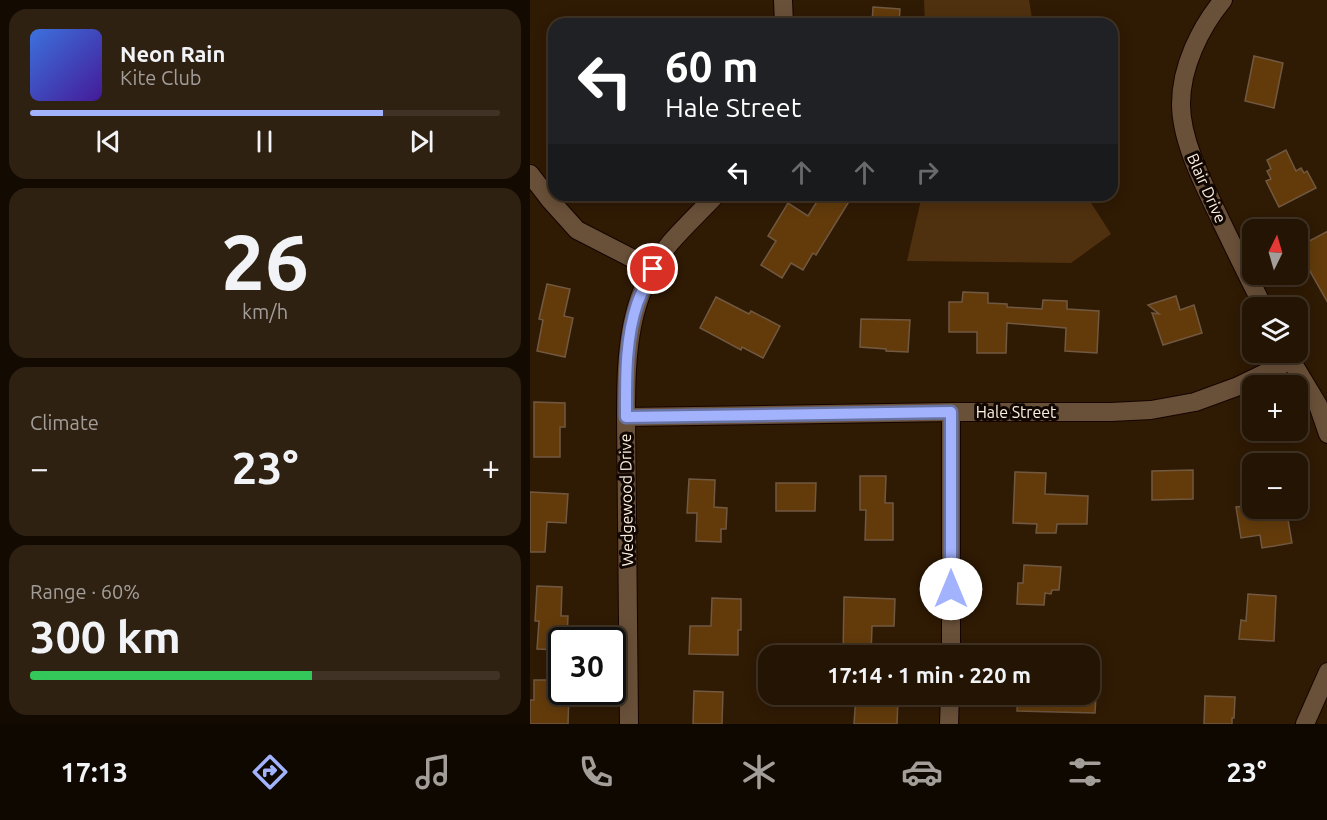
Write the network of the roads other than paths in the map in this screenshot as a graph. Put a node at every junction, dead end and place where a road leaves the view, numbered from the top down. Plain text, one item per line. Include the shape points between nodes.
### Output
1 (783, 0) edge
2 (1223, 0) edge
3 (784, 18) edge
4 (530, 174) edge
5 (548, 197) edge
6 (551, 201) edge
7 (710, 201) edge
8 (653, 269) junction
9 (1259, 297) edge
10 (1278, 363) edge
11 (1292, 363) edge
12 (951, 412) junction
13 (626, 417) junction
14 (1328, 434) edge
15 (951, 645) edge
16 (1328, 672) edge
17 (950, 705) edge
18 (629, 724) edge
19 (949, 724) edge
20 (1305, 724) edge

1 - 3 street
2 - 9 street, Blair Drive via 1195,43 1183,79 1181,106 1198,174
4 - 5 street
6 - 8 street via 577,230
7 - 8 street, Wedgewood Drive via 671,243
8 - 13 street, Wedgewood Drive via 637,303 629,338
10 - 12 street, Hale Street via 1236,387 1195,402 1151,410
11 - 14 street via 1318,405
12 - 13 street, Hale Street
12 - 15 street
13 - 18 street, Wedgewood Drive
16 - 20 street
17 - 19 street

